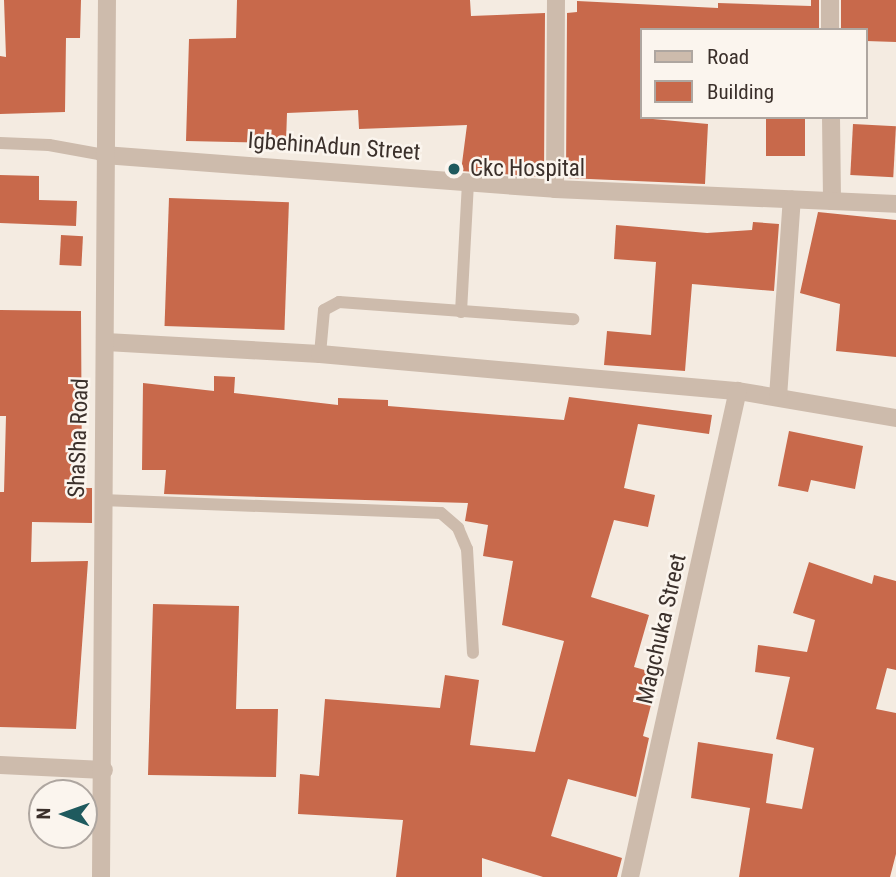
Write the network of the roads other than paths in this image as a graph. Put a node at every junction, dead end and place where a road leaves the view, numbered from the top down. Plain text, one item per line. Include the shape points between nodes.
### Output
1 (107, 0) edge
2 (556, 0) edge
3 (830, 0) edge
4 (830, 28) edge
5 (831, 119) edge
6 (0, 143) edge
7 (104, 155) junction
8 (468, 181) junction
9 (555, 190) junction
10 (792, 199) junction
11 (832, 201) junction
12 (896, 204) edge
13 (461, 312) junction
14 (573, 319) dead end
15 (106, 342) junction
16 (320, 354) junction
17 (738, 391) junction
18 (778, 397) junction
19 (896, 418) edge
20 (102, 500) junction
21 (473, 653) dead end
22 (0, 765) edge
23 (104, 770) junction
24 (101, 877) edge
25 (630, 877) edge

1 - 7 street, ShaSha Road
2 - 9 street
3 - 4 street
5 - 11 street
6 - 7 lane via 49,145
7 - 8 street, IgbehinAdun Street
7 - 15 street, ShaSha Road
8 - 9 street, IgbehinAdun Street
8 - 13 lane
9 - 10 street, IgbehinAdun Street
10 - 11 street, IgbehinAdun Street
10 - 18 street
11 - 12 street, IgbehinAdun Street
13 - 14 lane
13 - 16 lane via 339,302 324,310
15 - 16 street
15 - 20 street, ShaSha Road
16 - 17 street
17 - 18 street
17 - 25 street, Magchuka Street
18 - 19 street
20 - 21 lane via 441,513 458,528 467,549
20 - 23 street, ShaSha Road
22 - 23 street
23 - 24 street, ShaSha Road

